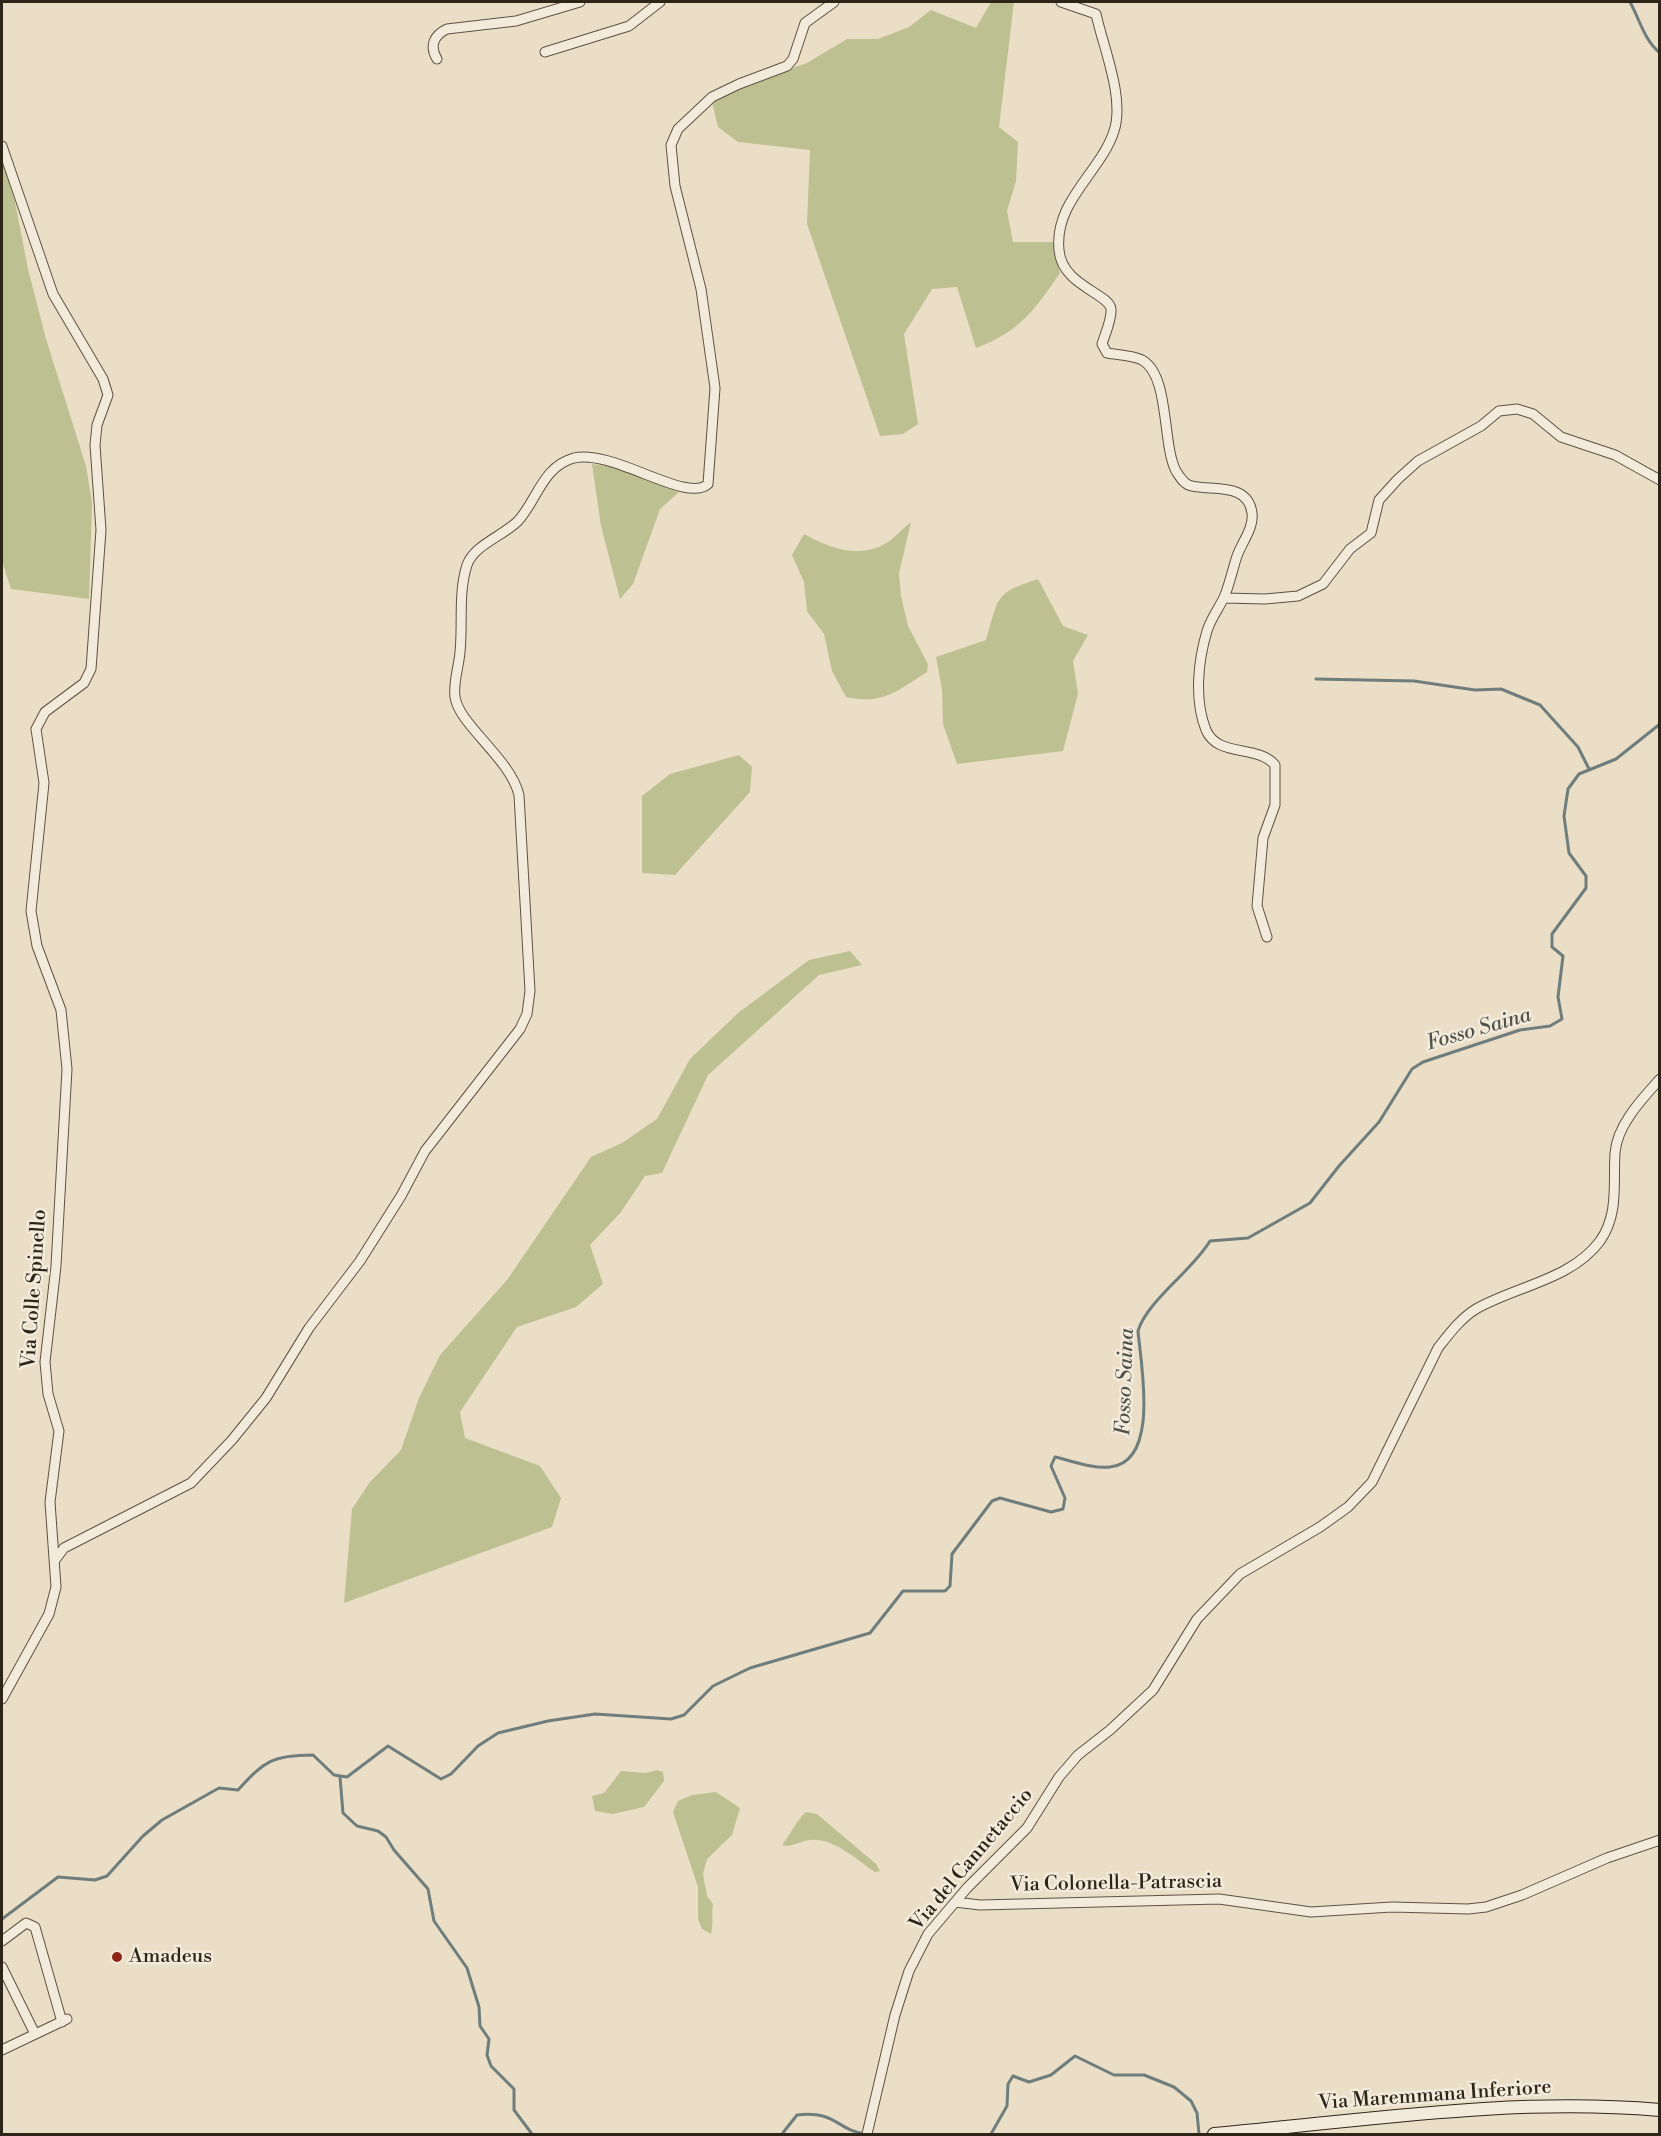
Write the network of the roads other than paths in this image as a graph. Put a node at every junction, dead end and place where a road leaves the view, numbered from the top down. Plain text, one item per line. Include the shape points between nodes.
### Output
1 (580, 2) edge
2 (660, 2) edge
3 (834, 2) edge
4 (1061, 2) edge
5 (546, 52) dead end
6 (437, 59) dead end
7 (2, 146) edge
8 (1659, 480) edge
9 (1224, 598) junction
10 (1267, 937) dead end
11 (1659, 1079) edge
12 (55, 1560) junction
13 (6, 1681) edge
14 (2, 1700) edge
15 (1659, 1840) edge
16 (955, 1902) junction
17 (2, 1941) edge
18 (2, 1967) edge
19 (35, 2034) junction
20 (2, 2050) edge
21 (1659, 2110) edge
22 (868, 2132) edge
23 (1214, 2134) edge

1 - 6 street via 516,21 447,29 433,42
2 - 5 street via 629,26
3 - 12 street via 805,23 787,66 712,97 672,140 672,171 698,275 715,388 708,484 701,489 684,489 609,460 571,459 550,472 523,515 474,554 467,567 455,698 460,710 512,775 519,795 530,991 523,1024 422,1156 354,1270 309,1328 266,1398 232,1440 191,1484 64,1548
4 - 9 street via 1096,14 1116,108 1114,131 1062,219 1062,264 1080,284 1110,304 1102,344 1107,353 1139,359 1153,372 1165,408 1175,469 1184,482 1229,489 1250,506 1251,523
7 - 12 street, Via Colle Spinello via 53,294 103,379 108,395 94,445 101,530 90,673 81,686 42,715 36,733 44,783 31,911 38,946 59,1003 67,1090 56,1266 45,1362 48,1394 59,1428 50,1496
8 - 9 street via 1615,455 1561,437 1533,414 1517,409 1499,411 1481,426 1418,461 1398,479 1379,500 1371,533 1350,549 1323,584 1298,596
9 - 10 street via 1207,631 1198,693 1206,731 1214,741 1227,748 1261,754 1275,765 1275,805 1263,838 1257,906
11 - 16 street, Via del Cannetaccio via 1626,1121 1615,1150 1613,1210 1600,1241 1559,1273 1474,1310 1452,1330 1424,1376 1372,1482 1348,1507 1320,1527 1240,1574 1197,1619 1153,1690 1078,1755 1027,1828
12 - 13 street, Via Colle Spinello via 56,1587 51,1610
13 - 14 street, Via Colle Spinello
15 - 16 street, Via Colonella-Patrascia via 1522,1895 1468,1909 1392,1907 1311,1912 1219,1899 980,1905
16 - 22 street, Via del Cannetaccio via 928,1934 909,1971
17 - 19 street via 26,1923 36,1927 64,2020
18 - 19 street
19 - 20 street
21 - 23 main road, Via Maremmana Inferiore via 1612,2106 1492,2107

